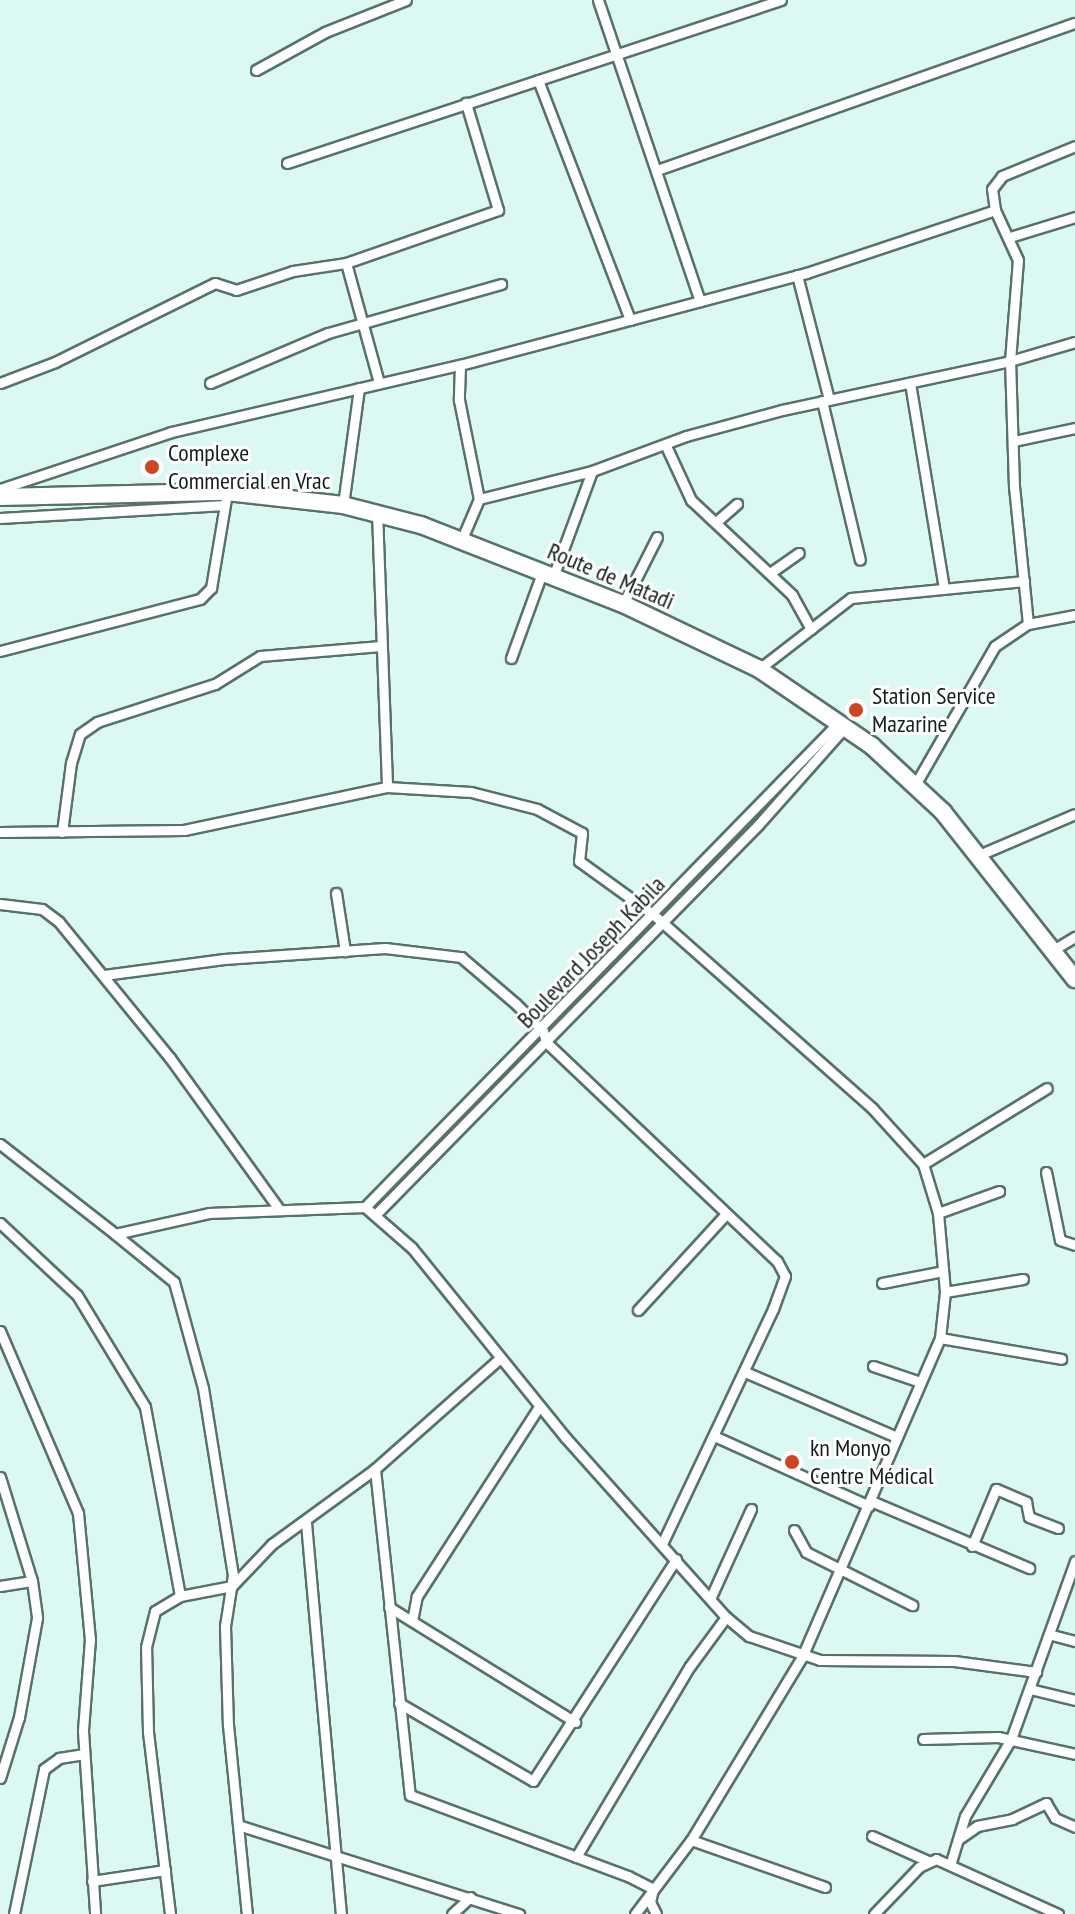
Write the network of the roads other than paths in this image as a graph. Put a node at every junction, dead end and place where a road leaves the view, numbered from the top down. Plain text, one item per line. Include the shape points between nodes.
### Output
1 (406, 0) edge
2 (598, 0) edge
3 (781, 0) edge
4 (1075, 23) edge
5 (619, 53) junction
6 (256, 70) dead end
7 (538, 80) junction
8 (466, 103) junction
9 (1075, 146) edge
10 (287, 163) dead end
11 (657, 170) junction
12 (995, 210) junction
13 (1075, 217) edge
14 (1010, 237) junction
15 (346, 263) junction
16 (797, 275) junction
17 (501, 284) dead end
18 (700, 301) junction
19 (630, 320) junction
20 (363, 326) junction
21 (1075, 342) edge
22 (1010, 361) junction
23 (460, 365) junction
24 (0, 383) edge
25 (210, 383) dead end
26 (379, 383) junction
27 (910, 383) junction
28 (359, 388) junction
29 (826, 400) junction
30 (1075, 428) edge
31 (1014, 441) junction
32 (666, 446) junction
33 (592, 471) junction
34 (0, 489) edge
35 (0, 497) edge
36 (226, 498) junction
37 (479, 499) junction
38 (737, 504) dead end
39 (343, 505) junction
40 (377, 512) junction
41 (0, 518) edge
42 (716, 522) junction
43 (657, 537) dead end
44 (461, 541) junction
45 (799, 553) dead end
46 (860, 560) dead end
47 (770, 573) junction
48 (547, 575) junction
49 (1024, 581) junction
50 (944, 588) junction
51 (623, 604) junction
52 (1075, 615) edge
53 (1028, 624) junction
54 (811, 629) junction
55 (381, 646) junction
56 (0, 651) edge
57 (511, 658) dead end
58 (759, 669) junction
59 (843, 723) junction
60 (915, 785) junction
61 (387, 787) junction
62 (1075, 814) edge
63 (0, 832) edge
64 (62, 832) junction
65 (979, 855) junction
66 (336, 893) dead end
67 (0, 904) edge
68 (658, 919) junction
69 (1075, 937) edge
70 (1053, 950) junction
71 (345, 951) junction
72 (104, 975) junction
73 (1075, 979) edge
74 (543, 1031) junction
75 (546, 1042) junction
76 (1047, 1088) dead end
77 (0, 1144) edge
78 (923, 1164) junction
79 (1046, 1172) dead end
80 (999, 1191) dead end
81 (365, 1207) junction
82 (278, 1208) junction
83 (377, 1213) junction
84 (938, 1213) junction
85 (726, 1214) junction
86 (0, 1223) edge
87 (115, 1234) junction
88 (1075, 1245) edge
89 (943, 1271) junction
90 (1023, 1279) dead end
91 (882, 1283) dead end
92 (945, 1292) junction
93 (638, 1310) dead end
94 (0, 1331) edge
95 (940, 1338) junction
96 (499, 1359) junction
97 (1061, 1359) dead end
98 (873, 1366) dead end
99 (745, 1372) junction
100 (920, 1382) junction
101 (539, 1407) junction
102 (714, 1436) junction
103 (897, 1437) junction
104 (375, 1469) junction
105 (0, 1477) edge
106 (870, 1504) junction
107 (751, 1509) dead end
108 (306, 1523) junction
109 (1058, 1528) dead end
110 (794, 1530) dead end
111 (663, 1542) junction
112 (972, 1546) junction
113 (676, 1559) junction
114 (1075, 1561) edge
115 (1029, 1568) dead end
116 (839, 1569) junction
117 (32, 1581) junction
118 (0, 1586) edge
119 (232, 1586) junction
120 (1071, 1589) edge
121 (180, 1596) junction
122 (710, 1599) junction
123 (912, 1605) dead end
124 (389, 1607) junction
125 (726, 1617) junction
126 (412, 1621) junction
127 (1052, 1635) junction
128 (1075, 1641) edge
129 (802, 1657) junction
130 (1036, 1672) junction
131 (1030, 1689) junction
132 (1075, 1700) edge
133 (399, 1703) junction
134 (575, 1722) junction
135 (923, 1739) dead end
136 (1011, 1739) junction
137 (83, 1754) junction
138 (1075, 1754) edge
139 (0, 1778) edge
140 (241, 1826) junction
141 (1075, 1827) edge
142 (872, 1836) dead end
143 (960, 1838) junction
144 (691, 1840) junction
145 (336, 1853) junction
146 (576, 1857) junction
147 (928, 1861) junction
148 (951, 1862) junction
149 (165, 1870) junction
150 (92, 1881) junction
151 (825, 1887) dead end
152 (653, 1889) junction
153 (470, 1897) junction
154 (14, 1914) edge
155 (95, 1914) edge
156 (170, 1914) edge
157 (247, 1914) edge
158 (341, 1914) edge
159 (452, 1914) edge
160 (519, 1914) edge
161 (635, 1914) edge
162 (656, 1914) edge
163 (874, 1914) edge
164 (1058, 1914) edge

1 - 6 street via 325,32
2 - 5 street
3 - 5 street
4 - 11 street
5 - 7 street
5 - 11 street
7 - 8 street
7 - 19 street
8 - 10 street
8 - 15 street via 500,209 413,244
9 - 12 street via 1002,176 992,189
11 - 18 street
12 - 14 street
12 - 16 street
13 - 14 street
14 - 22 street via 1018,260
15 - 20 street
15 - 24 street via 293,271 236,290 215,283 55,362
16 - 18 street
16 - 29 street
17 - 20 street
18 - 19 street
19 - 23 street
20 - 25 street via 293,346
20 - 26 street
21 - 22 street
22 - 27 street
22 - 31 street
23 - 26 street
23 - 37 street via 459,400
26 - 28 street
27 - 29 street
27 - 50 street
28 - 34 street via 171,432
28 - 39 street
29 - 32 street via 686,436
29 - 46 street
30 - 31 street
31 - 49 street
32 - 33 street
32 - 42 street via 691,500
33 - 37 street
33 - 48 street
35 - 36 highway, Route de Matadi
36 - 39 highway, Route de Matadi
36 - 41 street
36 - 56 street via 211,588 200,599
37 - 44 street
38 - 42 street
39 - 40 highway, Route de Matadi
40 - 44 highway, Route de Matadi
40 - 55 street
42 - 47 street
43 - 51 street
44 - 48 highway, Route de Matadi
45 - 47 street
47 - 54 street via 792,595
48 - 51 highway, Route de Matadi
48 - 57 street
49 - 50 street
49 - 53 street
50 - 54 street via 851,598
51 - 58 highway, Route de Matadi
52 - 53 street
53 - 60 street via 995,646
54 - 58 street
55 - 61 street
55 - 64 street via 260,656 215,684 97,722 80,734
58 - 59 highway, Route de Matadi
59 - 60 highway, Route de Matadi
59 - 68 street, Boulevard Joseph Kabila
60 - 65 highway, Route de Matadi
61 - 64 street via 184,830
61 - 68 street via 471,792 537,809 582,833 579,861
62 - 65 street
63 - 64 street
65 - 70 highway, Route de Matadi
66 - 71 street
67 - 72 street via 42,909
68 - 74 street, Boulevard Joseph Kabila
68 - 75 street, Boulevard Joseph Kabila
68 - 78 street via 872,1108
69 - 70 street
70 - 73 highway, Route de Matadi
71 - 72 street
71 - 74 street via 385,948 461,957
72 - 82 street
74 - 75 street
74 - 81 street, Boulevard Joseph Kabila
75 - 83 street, Boulevard Joseph Kabila
75 - 85 street
76 - 78 street
77 - 87 street
78 - 84 street
79 - 88 street via 1060,1240
80 - 84 street
81 - 82 street
81 - 83 street
82 - 87 street via 209,1213
83 - 96 street via 412,1248
84 - 89 street
85 - 93 street
85 - 99 street via 785,1276
86 - 121 street via 77,1295 145,1407
87 - 119 street via 169,1275 180,1299 203,1388
89 - 91 street
89 - 92 street
90 - 92 street
92 - 95 street
94 - 137 street via 78,1513 90,1639
95 - 97 street
95 - 100 street
96 - 101 street
96 - 104 street
98 - 100 street
99 - 102 street
99 - 103 street
100 - 103 street
101 - 111 street
101 - 126 street via 417,1596
102 - 106 street
102 - 111 street
103 - 106 street
104 - 108 street
104 - 124 street
105 - 117 street
106 - 112 street
106 - 116 street
107 - 122 street
108 - 119 street via 272,1544
108 - 145 street
109 - 112 street via 1029,1517 1026,1502 996,1489
110 - 116 street via 806,1552
111 - 113 street
112 - 115 street
113 - 122 street
113 - 134 street
114 - 120 street
116 - 123 street
116 - 129 street
117 - 118 street
117 - 139 street via 36,1636
119 - 121 street
119 - 140 street via 225,1626 228,1725
120 - 127 street
121 - 149 street via 155,1611 146,1647 149,1751
122 - 125 street
124 - 126 street
124 - 133 street
125 - 129 street via 749,1636
125 - 146 street via 683,1678
126 - 134 street
127 - 128 street
127 - 130 street
129 - 130 street via 954,1661
129 - 144 street
130 - 131 street
131 - 132 street
131 - 136 street
133 - 134 street via 529,1781
133 - 146 street via 413,1797
135 - 136 street
136 - 138 street
136 - 143 street via 965,1816
137 - 150 street
137 - 154 street via 59,1758 44,1769
140 - 145 street
140 - 157 street
141 - 143 street via 1055,1818 1046,1803 1012,1819 977,1826
142 - 147 street
143 - 148 street
144 - 151 street
144 - 152 street
145 - 153 street
145 - 158 street
146 - 152 street
147 - 148 street
147 - 163 street
148 - 164 street
149 - 150 street
149 - 156 street
150 - 155 street
152 - 161 street
152 - 162 street via 650,1902
153 - 159 street
153 - 160 street

